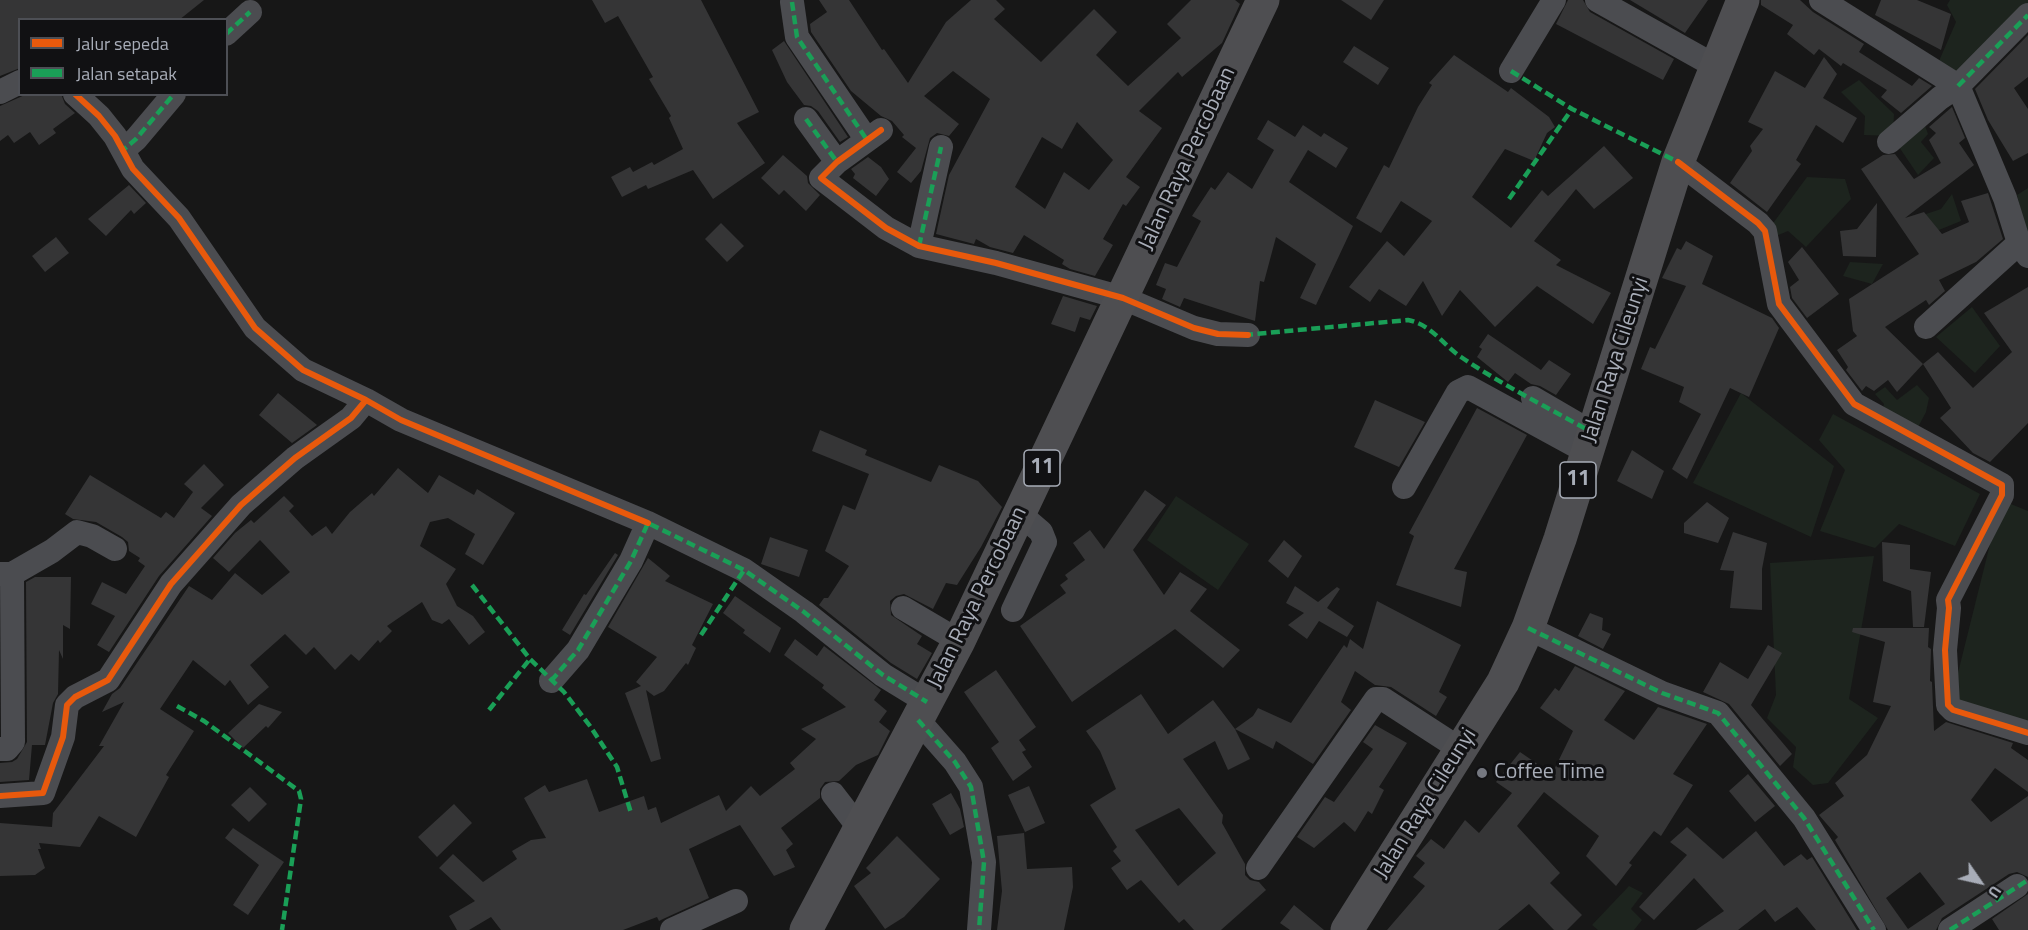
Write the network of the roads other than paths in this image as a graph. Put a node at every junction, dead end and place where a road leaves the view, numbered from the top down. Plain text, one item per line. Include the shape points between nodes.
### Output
1 (1263, 0) edge
2 (1554, 0) edge
3 (1597, 0) edge
4 (1743, 0) edge
5 (1821, 0) edge
6 (792, 2) dead end
7 (250, 12) dead end
8 (2028, 15) edge
9 (228, 32) edge
10 (1715, 66) junction
11 (1511, 70) dead end
12 (18, 83) edge
13 (1958, 86) junction
14 (0, 92) edge
15 (77, 96) edge
16 (172, 96) edge
17 (806, 119) dead end
18 (1888, 142) dead end
19 (941, 147) dead end
20 (123, 150) junction
21 (837, 162) junction
22 (1678, 162) junction
23 (919, 246) junction
24 (2024, 249) edge
25 (1123, 298) junction
26 (1926, 327) dead end
27 (1248, 335) dead end
28 (1533, 398) dead end
29 (366, 400) junction
30 (1590, 443) junction
31 (1404, 487) dead end
32 (1020, 514) junction
33 (648, 523) junction
34 (115, 549) dead end
35 (6, 574) edge
36 (903, 609) dead end
37 (1013, 610) dead end
38 (1528, 628) junction
39 (959, 640) junction
40 (551, 681) dead end
41 (922, 711) junction
42 (2028, 733) edge
43 (0, 749) edge
44 (1460, 749) junction
45 (833, 794) dead end
46 (0, 795) edge
47 (860, 828) junction
48 (1257, 868) dead end
49 (2018, 886) dead end
50 (736, 901) dead end
51 (672, 930) edge
52 (806, 930) edge
53 (979, 930) edge
54 (1347, 930) edge
55 (1874, 930) edge
56 (1950, 930) edge

1 - 25 highway, Jalan Raya Percobaan / 11
2 - 11 street
3 - 10 street
4 - 10 highway, Jalan Raya Cileunyi / 11
5 - 13 street
6 - 21 street via 797,37 874,135
7 - 9 street
8 - 13 street
10 - 22 highway, Jalan Raya Cileunyi / 11
12 - 14 street
13 - 18 street
13 - 24 street
15 - 20 street via 99,116
16 - 20 street
17 - 21 street
19 - 23 street
20 - 29 street via 133,169 180,218 255,328 303,370
21 - 23 street via 821,178 886,228
22 - 30 highway, Jalan Raya Cileunyi / 11
22 - 42 street via 1765,231 1779,304 1854,404 2002,485 2002,495 1948,600 1948,705 1953,710
23 - 25 street
24 - 26 street
25 - 27 street via 1194,328
25 - 32 highway, Jalan Raya Percobaan / 11
28 - 30 street
29 - 33 street via 401,420
29 - 46 street via 351,418 295,458 241,505 171,584 108,680 67,705 63,737 43,793
30 - 31 street via 1468,387 1458,392
30 - 38 highway, Jalan Raya Cileunyi / 11
32 - 37 street via 1041,532 1045,542
32 - 39 highway, Jalan Raya Percobaan / 11
33 - 40 street via 631,561 578,650
33 - 41 street via 744,570 804,612
34 - 35 street via 77,532 52,551
35 - 43 street via 13,742 7,749
36 - 39 street
38 - 44 highway, Jalan Raya Cileunyi / 11 via 1503,682
38 - 55 street via 1662,693 1718,713 1804,818
39 - 41 highway, Jalan Raya Percobaan / 11
41 - 47 highway, Jalan Raya Percobaan / 11
41 - 53 street via 970,787 984,862
44 - 48 street via 1383,699 1376,699
44 - 54 highway, Jalan Raya Cileunyi / 11
45 - 47 street
47 - 52 highway, Jalan Raya Percobaan / 11
49 - 56 street
50 - 51 street

